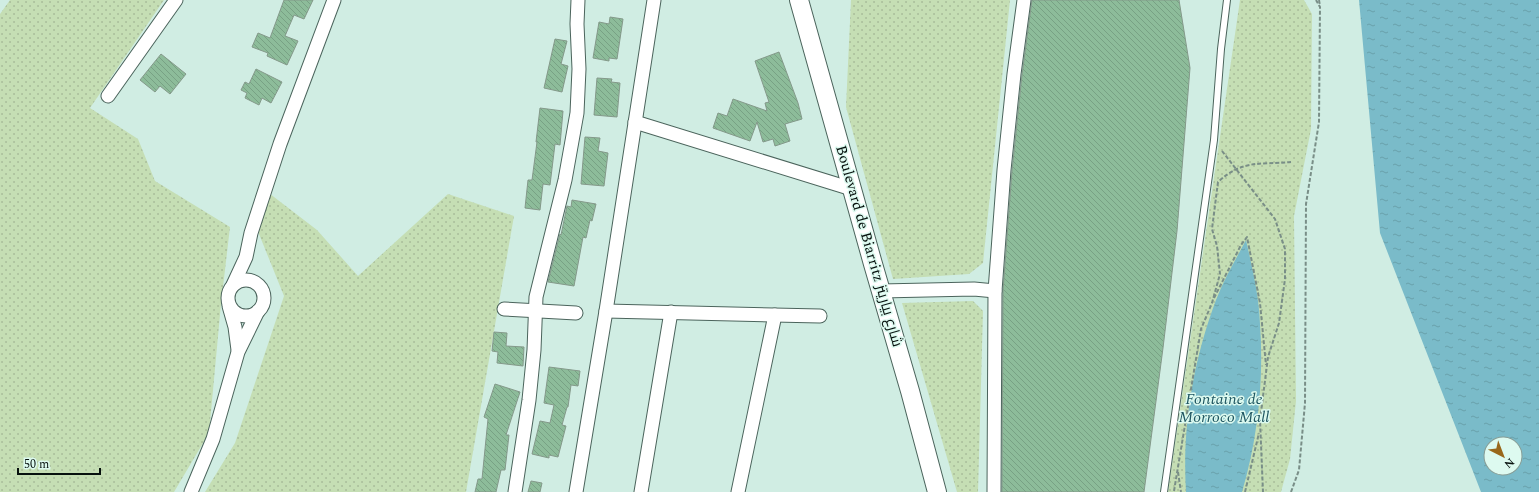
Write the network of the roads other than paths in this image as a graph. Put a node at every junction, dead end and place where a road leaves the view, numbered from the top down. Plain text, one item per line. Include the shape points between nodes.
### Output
1 (176, 0) edge
2 (334, 0) edge
3 (578, 0) edge
4 (654, 0) edge
5 (799, 0) edge
6 (1024, 0) edge
7 (1227, 0) edge
8 (108, 96) dead end
9 (635, 122) junction
10 (852, 189) junction
11 (246, 257) junction
12 (255, 282) junction
13 (233, 285) junction
14 (995, 290) junction
15 (881, 291) junction
16 (229, 306) junction
17 (504, 309) dead end
18 (258, 311) junction
19 (535, 311) junction
20 (606, 311) junction
21 (671, 312) junction
22 (576, 313) dead end
23 (775, 315) junction
24 (820, 316) dead end
25 (238, 352) junction
26 (191, 492) edge
27 (515, 492) edge
28 (576, 492) edge
29 (641, 492) edge
30 (738, 492) edge
31 (937, 492) edge
32 (994, 492) edge
33 (1164, 492) edge

1 - 8 street
2 - 11 street via 278,151 251,233
3 - 19 street via 577,113 565,180 538,286
4 - 9 street
5 - 10 street, Boulevard de Biarritz شارع بياريتز
6 - 14 street via 1004,170
7 - 33 lane via 1214,140
9 - 10 street
9 - 20 street
10 - 15 street, Boulevard de Biarritz شارع بياريتز
11 - 12 street
11 - 13 street
12 - 13 street via 244,280
12 - 18 street via 264,296
13 - 16 street via 228,294
14 - 15 street
14 - 32 street
15 - 31 street, Boulevard de Biarritz شارع بياريتز
16 - 18 street via 242,316
16 - 25 street
17 - 19 street
18 - 25 street
19 - 22 street
19 - 27 street via 531,378
20 - 21 street
20 - 28 street
21 - 23 street
21 - 29 street
23 - 24 street
23 - 30 street
25 - 26 street via 214,440

